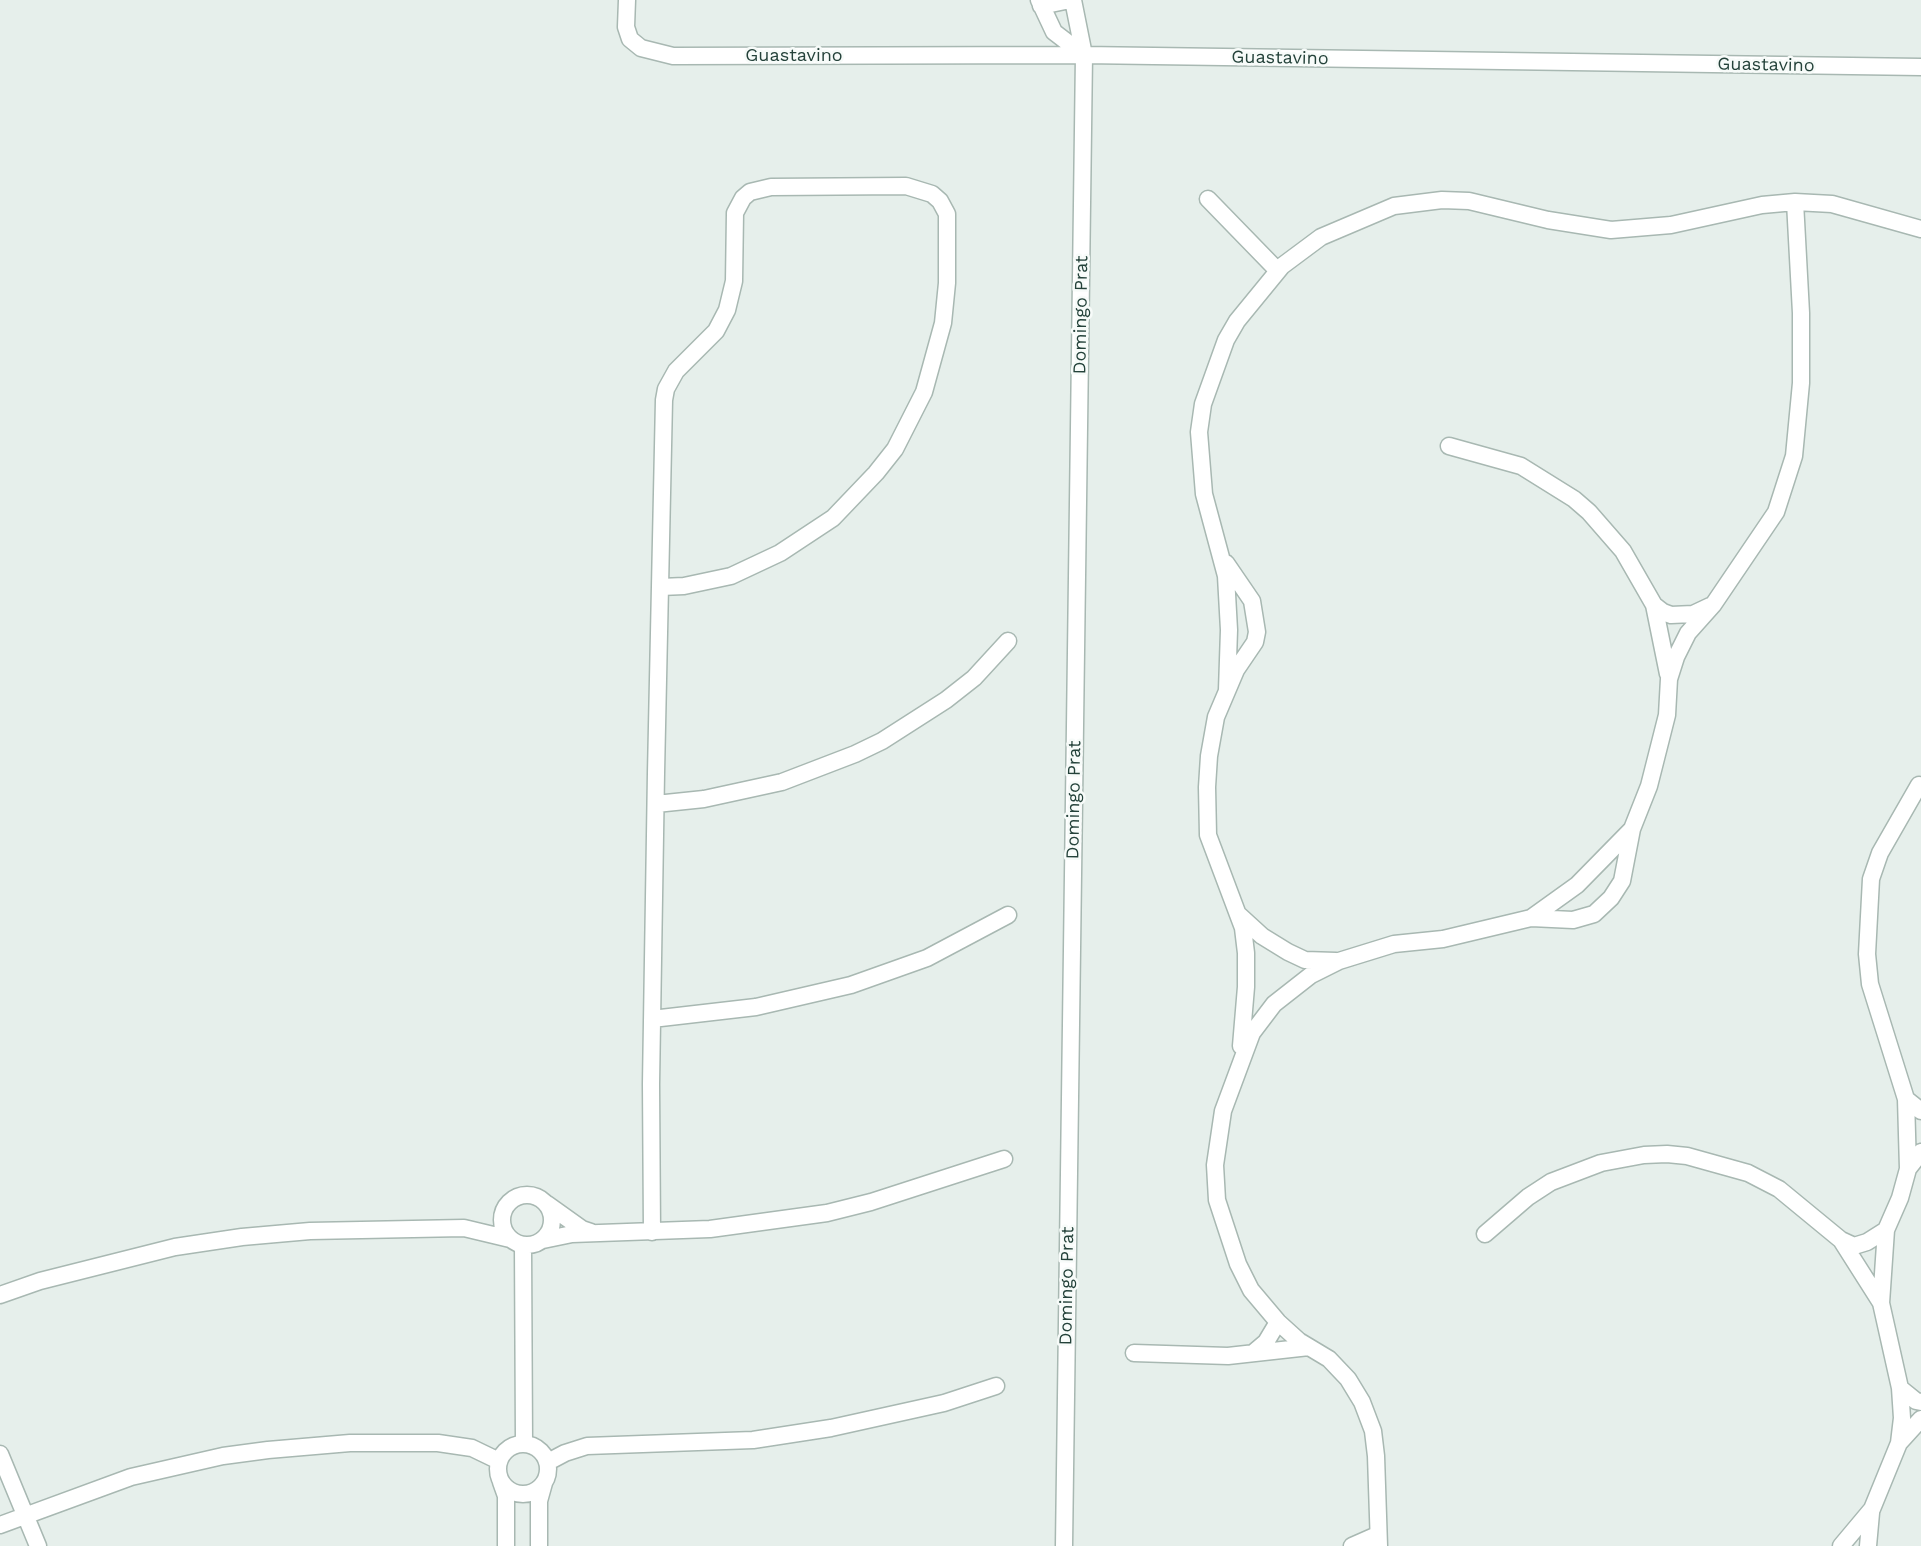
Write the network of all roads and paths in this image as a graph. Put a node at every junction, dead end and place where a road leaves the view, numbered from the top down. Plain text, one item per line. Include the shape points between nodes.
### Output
1 (627, 0) edge
2 (1072, 0) edge
3 (1040, 3) edge
4 (1084, 55) junction
5 (1921, 67) edge
6 (1208, 199) dead end
7 (1795, 202) junction
8 (1921, 229) edge
9 (1278, 271) junction
10 (1449, 446) dead end
11 (1216, 547) junction
12 (661, 587) junction
13 (1654, 604) junction
14 (1713, 605) junction
15 (1008, 641) dead end
16 (1670, 679) junction
17 (1227, 690) junction
18 (1919, 785) dead end
19 (656, 804) junction
20 (1632, 829) junction
21 (1601, 862) junction
22 (1622, 881) junction
23 (1565, 895) junction
24 (1236, 912) junction
25 (1008, 915) dead end
26 (1531, 918) junction
27 (1579, 918) junction
28 (1276, 945) junction
29 (1299, 957) junction
30 (1246, 960) junction
31 (1338, 961) junction
32 (1298, 985) junction
33 (1246, 987) junction
34 (1275, 1004) junction
35 (652, 1019) junction
36 (1239, 1062) junction
37 (1906, 1099) junction
38 (1921, 1111) edge
39 (1921, 1152) edge
40 (1004, 1159) dead end
41 (1908, 1168) junction
42 (544, 1202) junction
43 (506, 1206) junction
44 (464, 1228) junction
45 (1886, 1230) junction
46 (652, 1232) junction
47 (595, 1233) junction
48 (1485, 1234) dead end
49 (543, 1240) junction
50 (1841, 1240) junction
51 (517, 1242) junction
52 (0, 1295) edge
53 (1881, 1303) junction
54 (1278, 1322) junction
55 (1309, 1347) junction
56 (1134, 1353) dead end
57 (1253, 1353) junction
58 (996, 1386) dead end
59 (1900, 1388) junction
60 (1921, 1402) edge
61 (1921, 1419) edge
62 (524, 1443) junction
63 (1899, 1443) junction
64 (0, 1454) edge
65 (499, 1461) junction
66 (548, 1462) junction
67 (501, 1482) junction
68 (544, 1483) junction
69 (1872, 1509) junction
70 (26, 1516) junction
71 (0, 1525) edge
72 (1378, 1540) edge
73 (38, 1546) edge
74 (506, 1546) edge
75 (539, 1546) edge
76 (1064, 1546) edge
77 (1352, 1546) edge
78 (1841, 1546) edge
79 (1868, 1546) edge

1 - 4 street, Guastavino via 626,27 630,39 641,48 673,56
2 - 3 street
2 - 4 street, Domingo Prat
3 - 4 street via 1054,32
4 - 5 street, Guastavino
4 - 76 street, Domingo Prat
6 - 9 street
7 - 8 street via 1833,204
7 - 9 street via 1738,209 1671,225 1611,230 1469,201 1418,203 1370,214 1321,237
7 - 14 street via 1802,313 1794,456 1776,512
9 - 11 street via 1251,301 1226,340 1203,404 1199,452
10 - 13 street via 1521,466 1574,499 1623,551
11 - 17 street via 1226,576 1230,630
11 - 17 street via 1252,601 1256,614 1255,642
12 - 12 street via 731,576 780,553 833,518 895,448 924,392 943,323 946,214 932,194 906,186 771,188 757,189 743,198 735,219 734,280 727,310 716,331 676,371 664,400
12 - 19 street
13 - 14 street via 1663,612 1680,615
13 - 16 street
14 - 16 street via 1688,633
15 - 19 street via 974,678 946,700 855,754 782,783
16 - 20 street via 1661,742
17 - 24 street via 1216,717 1209,756 1208,835
18 - 37 street via 1880,853 1871,879 1867,914 1870,984
19 - 35 street
20 - 21 street
20 - 22 street
21 - 22 street via 1614,865
21 - 23 street
22 - 27 street via 1594,914
23 - 26 street
23 - 27 street
24 - 28 street
24 - 30 street
25 - 35 street via 927,958 851,985 756,1007
26 - 27 street
26 - 31 street via 1443,939 1394,944
28 - 29 street
28 - 30 street via 1263,946
29 - 31 street
29 - 32 street via 1303,972
30 - 33 street
31 - 32 street
32 - 34 street
33 - 34 street via 1260,1000
33 - 36 street
34 - 36 street via 1252,1033
35 - 46 street
36 - 54 street via 1223,1111 1215,1164 1217,1200 1242,1273
37 - 38 street
37 - 41 street
39 - 41 street
40 - 46 street via 881,1199 827,1212 710,1229
41 - 45 street
42 - 43 street via 524,1195
42 - 47 street via 582,1229
42 - 49 street via 552,1221
43 - 44 street via 480,1225
43 - 51 street via 502,1227
44 - 51 street
44 - 52 street via 310,1231 208,1242 107,1263
45 - 50 street via 1854,1246
45 - 53 street
46 - 47 street
47 - 49 street
48 - 50 street via 1527,1197 1551,1182 1601,1163 1667,1154 1749,1173 1802,1205
49 - 51 street
50 - 53 street
51 - 62 street
53 - 59 street
54 - 55 street
54 - 57 street via 1266,1342
55 - 57 street
55 - 72 street via 1329,1359 1348,1379 1373,1431
56 - 57 street via 1194,1357
58 - 66 street via 944,1403 820,1430 753,1440 587,1446
59 - 60 street
59 - 63 street
61 - 63 street
62 - 65 street via 508,1448
62 - 66 street via 538,1449
63 - 69 street
64 - 70 street
65 - 67 street
65 - 70 street via 472,1448 438,1443 350,1443 268,1450 131,1477
66 - 68 street
67 - 68 street via 512,1491 526,1494
67 - 74 street via 506,1496
68 - 75 street via 539,1501
69 - 78 street
69 - 79 street
70 - 71 street
70 - 73 street
72 - 77 street

